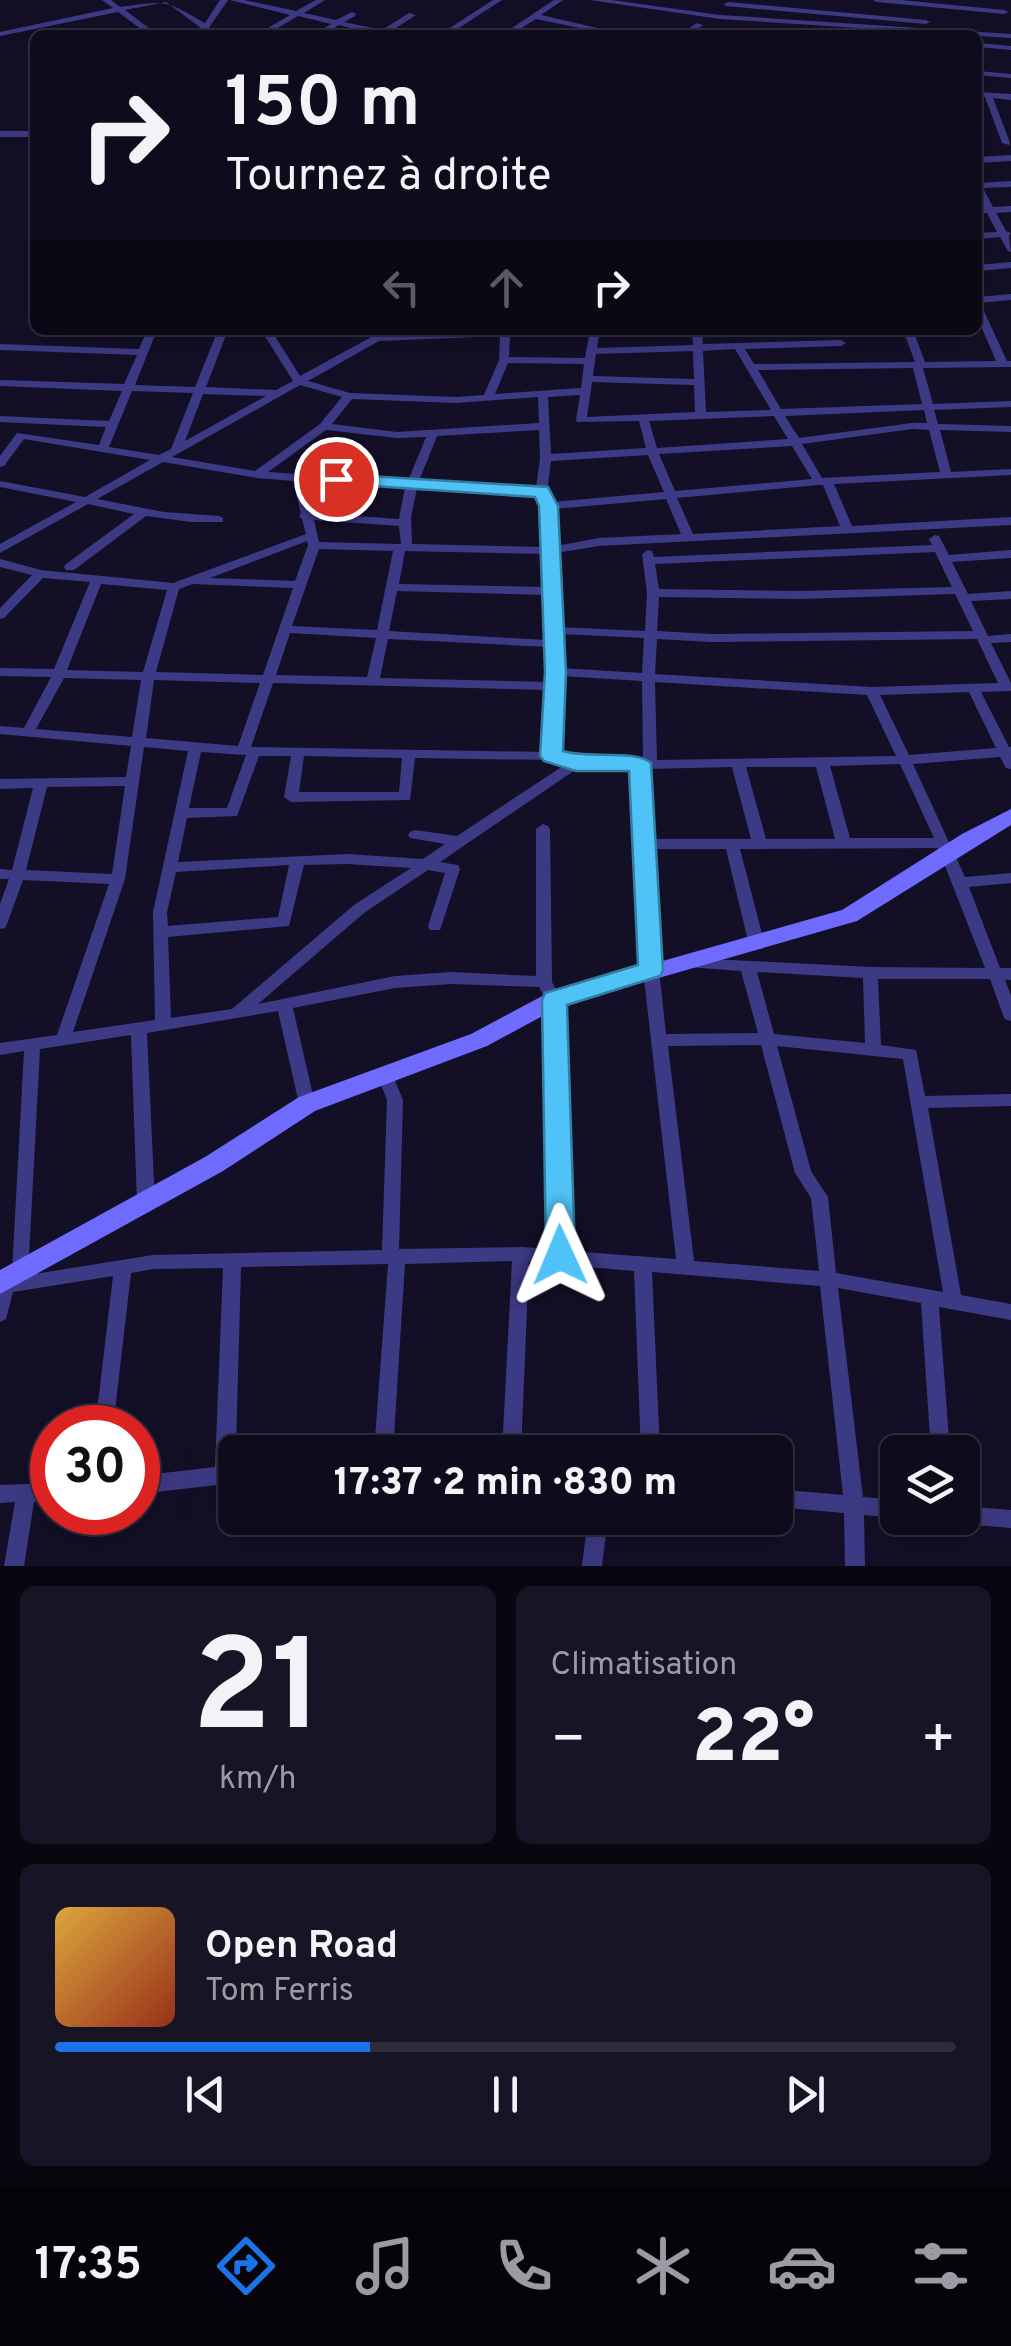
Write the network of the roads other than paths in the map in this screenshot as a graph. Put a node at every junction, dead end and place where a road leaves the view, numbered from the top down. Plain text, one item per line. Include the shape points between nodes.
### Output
1 (106, 0) edge
2 (166, 0) edge
3 (224, 0) edge
4 (234, 0) edge
5 (321, 0) edge
6 (498, 0) edge
7 (559, 0) edge
8 (594, 0) edge
9 (670, 0) edge
10 (876, 0) edge
11 (618, 2) edge
12 (729, 2) edge
13 (119, 10) junction
14 (664, 11) junction
15 (1006, 13) edge
16 (297, 14) junction
17 (352, 14) dead end
18 (412, 15) dead end
19 (534, 16) junction
20 (720, 18) junction
21 (926, 22) dead end
22 (337, 23) junction
23 (698, 25) dead end
24 (636, 26) dead end
25 (880, 29) junction
26 (147, 30) edge
27 (203, 30) edge
28 (205, 30) edge
29 (270, 30) edge
30 (325, 30) edge
31 (368, 30) edge
32 (391, 30) edge
33 (451, 30) edge
34 (513, 30) edge
35 (600, 30) edge
36 (630, 30) edge
37 (692, 30) edge
38 (873, 30) edge
39 (887, 30) edge
40 (973, 30) edge
41 (0, 34) edge
42 (982, 35) edge
43 (1011, 36) edge
44 (982, 45) edge
45 (1011, 48) edge
46 (982, 72) edge
47 (1011, 76) edge
48 (982, 95) edge
49 (1011, 97) edge
50 (982, 115) edge
51 (996, 115) junction
52 (1006, 131) edge
53 (0, 134) edge
54 (30, 134) edge
55 (1006, 142) dead end
56 (1011, 158) edge
57 (982, 160) edge
58 (1011, 184) edge
59 (982, 187) edge
60 (982, 195) edge
61 (1011, 209) edge
62 (990, 210) junction
63 (982, 211) edge
64 (1007, 234) edge
65 (982, 236) edge
66 (1011, 249) edge
67 (1011, 265) edge
68 (982, 268) edge
69 (1011, 297) edge
70 (982, 300) edge
71 (982, 317) edge
72 (150, 335) edge
73 (221, 335) edge
74 (269, 335) edge
75 (383, 335) edge
76 (474, 335) edge
77 (506, 335) edge
78 (593, 335) edge
79 (697, 335) edge
80 (910, 335) edge
81 (378, 338) junction
82 (841, 343) dead end
83 (0, 347) edge
84 (739, 347) junction
85 (698, 349) junction
86 (143, 352) junction
87 (590, 356) junction
88 (504, 360) junction
89 (1007, 364) edge
90 (919, 365) junction
91 (751, 367) junction
92 (298, 381) junction
93 (700, 382) junction
94 (0, 383) edge
95 (586, 385) junction
96 (128, 388) junction
97 (200, 390) junction
98 (277, 393) junction
99 (544, 394) junction
100 (349, 396) junction
101 (488, 398) junction
102 (1011, 404) edge
103 (928, 405) junction
104 (778, 412) junction
105 (702, 415) junction
106 (643, 417) junction
107 (0, 420) edge
108 (113, 424) junction
109 (324, 426) junction
110 (545, 426) junction
111 (933, 426) junction
112 (1011, 429) edge
113 (433, 433) junction
114 (796, 442) junction
115 (104, 446) junction
116 (176, 450) junction
117 (652, 452) junction
118 (163, 457) junction
119 (546, 458) junction
120 (1, 463) edge
121 (1011, 472) edge
122 (946, 474) junction
123 (257, 475) junction
124 (298, 477) junction
125 (823, 481) junction
126 (0, 484) edge
127 (410, 484) junction
128 (542, 492) junction
129 (670, 497) junction
130 (88, 499) junction
131 (548, 506) junction
132 (144, 512) junction
133 (305, 516) junction
134 (219, 520) dead end
135 (1011, 521) edge
136 (402, 523) junction
137 (929, 527) junction
138 (848, 530) junction
139 (688, 537) junction
140 (644, 540) junction
141 (313, 541) junction
142 (403, 548) junction
143 (0, 549) edge
144 (550, 551) junction
145 (942, 554) junction
146 (1011, 554) edge
147 (650, 562) junction
148 (0, 563) edge
149 (70, 567) dead end
150 (40, 574) junction
151 (96, 579) junction
152 (190, 581) junction
153 (300, 585) junction
154 (174, 587) junction
155 (392, 587) junction
156 (552, 591) junction
157 (653, 593) junction
158 (961, 594) junction
159 (1011, 595) edge
160 (0, 615) edge
161 (285, 629) junction
162 (651, 635) junction
163 (382, 636) junction
164 (554, 637) junction
165 (982, 638) junction
166 (1011, 638) edge
167 (0, 672) edge
168 (60, 674) junction
169 (148, 678) junction
170 (268, 679) junction
171 (555, 679) junction
172 (648, 679) junction
173 (372, 682) junction
174 (1008, 687) edge
175 (974, 688) junction
176 (872, 691) junction
177 (0, 730) edge
178 (28, 732) junction
179 (137, 742) junction
180 (195, 747) junction
181 (249, 752) junction
182 (298, 752) junction
183 (409, 754) junction
184 (552, 756) junction
185 (1009, 756) edge
186 (738, 762) junction
187 (822, 762) junction
188 (902, 762) junction
189 (576, 763) junction
190 (645, 763) junction
191 (131, 781) junction
192 (0, 784) edge
193 (41, 784) junction
194 (180, 813) junction
195 (1011, 816) edge
196 (543, 829) dead end
197 (415, 835) dead end
198 (462, 842) junction
199 (644, 844) junction
200 (732, 844) junction
201 (760, 844) junction
202 (844, 844) junction
203 (945, 848) junction
204 (297, 862) junction
205 (429, 864) junction
206 (168, 866) junction
207 (0, 874) edge
208 (18, 875) junction
209 (1011, 878) edge
210 (118, 879) junction
211 (960, 882) junction
212 (1, 920) edge
213 (434, 926) dead end
214 (160, 932) junction
215 (757, 945) junction
216 (692, 963) junction
217 (748, 968) junction
218 (651, 970) junction
219 (870, 973) junction
220 (1004, 975) edge
221 (549, 991) junction
222 (284, 1005) junction
223 (236, 1014) junction
224 (1011, 1015) edge
225 (163, 1026) junction
226 (139, 1030) junction
227 (63, 1039) junction
228 (765, 1039) junction
229 (659, 1040) junction
230 (32, 1043) junction
231 (0, 1049) edge
232 (873, 1050) junction
233 (385, 1075) junction
234 (1011, 1100) edge
235 (918, 1102) junction
236 (307, 1104) junction
237 (146, 1203) junction
238 (521, 1254) junction
239 (560, 1255) junction
240 (394, 1257) junction
241 (232, 1260) junction
242 (643, 1266) junction
243 (123, 1267) junction
244 (686, 1269) junction
245 (828, 1279) junction
246 (7, 1281) edge
247 (929, 1297) junction
248 (953, 1301) junction
249 (1011, 1312) edge
250 (0, 1314) edge
251 (107, 1405) edge
252 (230, 1435) edge
253 (384, 1435) edge
254 (511, 1435) edge
255 (649, 1435) edge
256 (940, 1435) edge
257 (218, 1475) edge
258 (160, 1482) edge
259 (26, 1493) junction
260 (30, 1493) edge
261 (0, 1494) edge
262 (793, 1500) edge
263 (854, 1506) junction
264 (880, 1508) edge
265 (980, 1516) edge
266 (1011, 1519) edge
267 (596, 1535) edge
268 (14, 1566) edge
269 (592, 1566) edge
270 (855, 1566) edge

1 - 13 street
2 - 13 street
2 - 27 street
3 - 28 street
4 - 16 street
5 - 16 street
6 - 33 street
7 - 19 street
8 - 11 street
9 - 14 street
10 - 15 street
11 - 14 street
12 - 20 street
12 - 21 street
13 - 26 street
13 - 41 street
14 - 20 street
15 - 40 street
16 - 22 street
16 - 29 street
17 - 22 street
18 - 32 street
19 - 34 street
19 - 35 street
20 - 25 street
22 - 30 street
22 - 31 street
23 - 37 street
24 - 36 street
25 - 38 street
25 - 39 street
42 - 43 street
44 - 45 street
46 - 47 street
48 - 49 street
48 - 51 street
50 - 51 street
51 - 52 street
52 - 55 street
53 - 54 street
56 - 57 street
58 - 59 street
60 - 62 street
61 - 62 street
62 - 63 street
62 - 64 street
64 - 65 street
64 - 66 street
67 - 68 street
69 - 70 street
71 - 89 street
72 - 86 street
73 - 97 street
74 - 92 street
75 - 81 street
76 - 81 street
77 - 88 street
78 - 87 street
79 - 85 street
80 - 90 street
81 - 92 street
82 - 84 street
83 - 86 street
84 - 85 street
84 - 91 street
85 - 87 street
85 - 93 street
86 - 96 street
87 - 88 street
87 - 95 street
88 - 101 street
89 - 90 street
90 - 91 street
90 - 103 street
91 - 104 street
92 - 98 street
92 - 100 street
93 - 95 street
93 - 105 street
94 - 96 street
95 - 99 street
95 - 106 street via 581,420
96 - 97 street
96 - 108 street
97 - 98 street
97 - 116 street
98 - 116 street
99 - 101 street
99 - 110 street
100 - 101 street
100 - 109 street
102 - 103 street
103 - 104 street
103 - 111 street
104 - 105 street
104 - 114 street
105 - 106 street
106 - 117 street
107 - 108 street
108 - 115 street
109 - 113 street
109 - 123 street
110 - 113 street
110 - 119 street
111 - 112 street
111 - 114 street
111 - 122 street
113 - 127 street
114 - 117 street
114 - 125 street
115 - 118 street
115 - 120 street via 22,435
116 - 118 street
117 - 119 street
117 - 129 street
118 - 123 street
118 - 130 street
119 - 128 street
121 - 122 street
122 - 125 street
123 - 124 street
124 - 127 street
124 - 133 street
125 - 129 street
125 - 138 street
126 - 130 street
127 - 128 street
127 - 136 street
128 - 131 street
129 - 131 street
129 - 139 street
130 - 132 street
130 - 143 street
131 - 144 street
132 - 134 street
132 - 149 street
133 - 136 street
133 - 141 street
135 - 137 street
136 - 142 street
137 - 138 street
137 - 145 street
138 - 139 street
139 - 140 street
140 - 144 street
140 - 147 street
141 - 142 street
141 - 152 street
141 - 153 street
142 - 144 street
142 - 155 street
144 - 156 street
145 - 146 street
145 - 147 street
145 - 158 street
147 - 157 street
148 - 150 street
150 - 151 street
150 - 160 street
151 - 154 street
151 - 168 street
152 - 153 street
152 - 154 street
153 - 161 street
154 - 169 street
155 - 156 street
155 - 163 street
156 - 164 street
157 - 158 street
157 - 162 street
158 - 159 street
158 - 165 street
161 - 163 street
161 - 170 street
162 - 164 street
162 - 165 street
162 - 172 street
163 - 164 street
163 - 173 street
164 - 171 street
165 - 166 street
165 - 174 street
167 - 168 street
168 - 169 street
168 - 178 street
169 - 170 street
169 - 179 street
170 - 173 street
170 - 181 street
171 - 172 street
171 - 173 street
171 - 184 street
172 - 176 street
172 - 190 street
174 - 175 street
175 - 176 street
175 - 185 street
176 - 188 street
177 - 178 street
178 - 179 street
179 - 180 street
179 - 191 street
180 - 181 street
180 - 194 street
181 - 182 street
181 - 194 street via 232,813
182 - 183 street
182 - 183 street via 291,797 405,797
183 - 184 street
184 - 189 street
185 - 188 street
186 - 187 street
186 - 190 street
186 - 201 street
187 - 188 street
187 - 202 street
188 - 203 street
189 - 190 street
189 - 198 street
190 - 199 street
191 - 193 street
191 - 210 street
192 - 193 street
193 - 208 street
194 - 206 street
195 - 203 street
196 - 221 street
197 - 198 street
198 - 205 street
199 - 200 street
199 - 218 street
200 - 201 street
200 - 215 street
201 - 202 street
202 - 203 street
203 - 211 street
203 - 215 street via 850,916
204 - 205 street
204 - 206 street
204 - 214 street via 284,922
205 - 213 street via 452,869
205 - 223 street via 359,909
206 - 214 street
207 - 208 street
208 - 210 street
208 - 212 street
209 - 211 street
210 - 227 street
211 - 220 street
214 - 225 street
215 - 216 street
216 - 217 street
216 - 218 street
217 - 219 street
217 - 228 street
218 - 221 street
218 - 229 street
219 - 220 street
219 - 232 street
220 - 224 street
221 - 222 street via 450,978
221 - 233 street via 479,1040
221 - 239 street
222 - 223 street
222 - 236 street
223 - 225 street
225 - 226 street
226 - 227 street
226 - 237 street
227 - 230 street
228 - 229 street
228 - 232 street
228 - 245 street via 802,1173 819,1197
229 - 244 street
230 - 231 street
230 - 246 street
232 - 235 street via 910,1054
233 - 236 street
233 - 240 street via 395,1100
234 - 235 street
235 - 248 street
236 - 237 street
237 - 246 street
238 - 239 street
238 - 240 street
238 - 254 street
239 - 242 street
240 - 241 street
240 - 253 street
241 - 243 street
241 - 252 street
242 - 244 street
242 - 255 street
243 - 246 street
243 - 251 street
244 - 245 street
245 - 247 street
245 - 263 street
246 - 250 street
247 - 248 street
247 - 256 street
248 - 249 street
257 - 258 street
259 - 260 street
259 - 261 street
259 - 268 street
262 - 263 street
263 - 264 street
263 - 270 street
265 - 266 street
267 - 269 street

